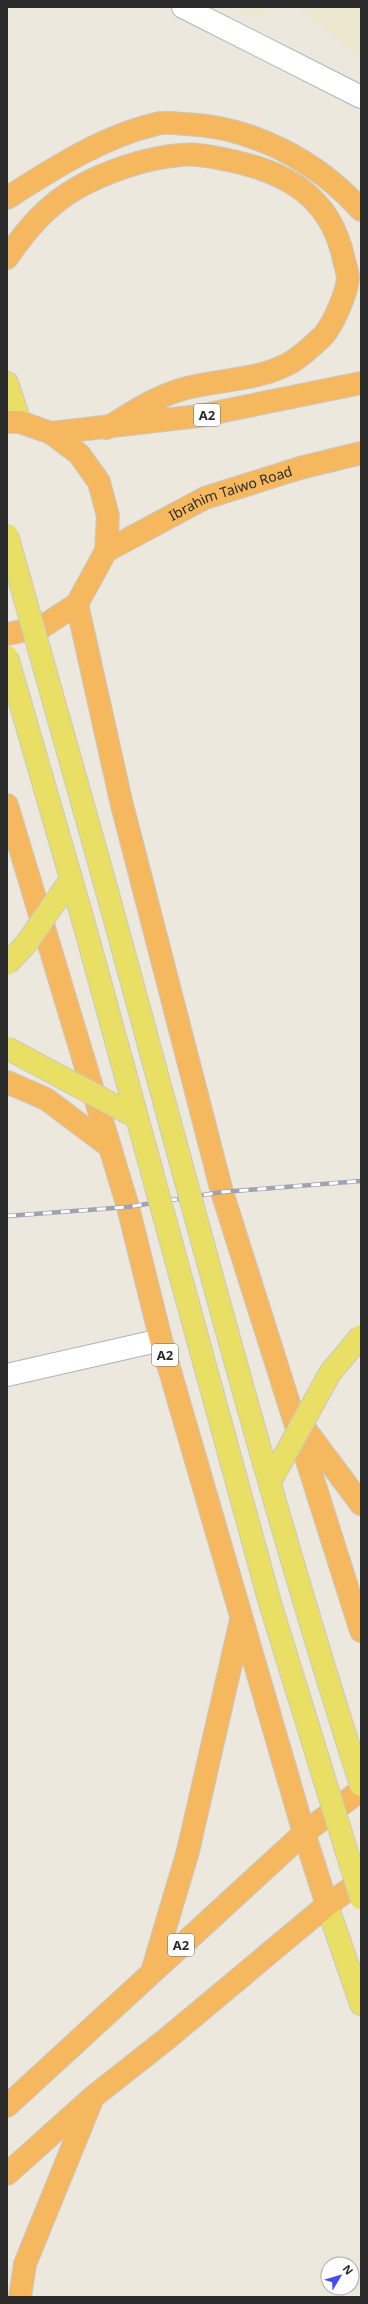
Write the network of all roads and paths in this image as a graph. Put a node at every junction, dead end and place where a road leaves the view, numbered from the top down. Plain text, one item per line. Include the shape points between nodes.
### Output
1 (183, 7) edge
2 (361, 97) edge
3 (7, 198) edge
4 (361, 210) edge
5 (7, 258) edge
6 (7, 383) edge
7 (361, 383) edge
8 (13, 422) edge
9 (107, 428) junction
10 (51, 433) junction
11 (361, 453) edge
12 (7, 535) edge
13 (106, 551) junction
14 (78, 604) junction
15 (7, 634) edge
16 (7, 657) edge
17 (7, 805) edge
18 (71, 879) junction
19 (7, 964) edge
20 (7, 1048) edge
21 (7, 1082) edge
22 (136, 1116) junction
23 (110, 1147) junction
24 (361, 1336) edge
25 (161, 1340) junction
26 (7, 1376) edge
27 (290, 1409) junction
28 (270, 1482) junction
29 (361, 1504) edge
30 (241, 1619) junction
31 (361, 1631) edge
32 (361, 1784) edge
33 (361, 1790) edge
34 (304, 1833) junction
35 (361, 1881) edge
36 (361, 1898) edge
37 (327, 1905) junction
38 (152, 1972) junction
39 (361, 2004) edge
40 (93, 2097) junction
41 (7, 2106) edge
42 (7, 2174) edge
43 (20, 2297) edge

1 - 2 street
3 - 4 highway via 49,171 114,137 158,123 203,125 252,136 301,159 342,190
5 - 9 highway via 40,215 77,188 138,164 181,155 214,157 277,173 299,186 324,212 341,244 348,278 340,305 324,334 290,363 274,370 184,389 152,400
6 - 8 main road
7 - 9 highway, A2 via 199,416
8 - 10 highway, A2
9 - 10 highway, A2
10 - 13 highway, A2 via 79,454 99,482 108,516
11 - 13 highway, Ibrahim Taiwo Road via 300,468 205,498
12 - 28 main road, bridge
13 - 14 highway, A2
14 - 15 highway, A2 via 42,627
14 - 27 highway via 121,801 222,1192
16 - 18 main road, bridge
17 - 23 highway, A2
18 - 19 main road, bridge via 26,944
18 - 22 main road, bridge
20 - 22 main road, bridge
21 - 23 highway via 46,1099
22 - 36 main road, bridge via 270,1603
23 - 25 highway, A2 via 128,1207
24 - 28 main road, bridge via 330,1372
25 - 26 street
25 - 30 highway, A2
27 - 29 highway
27 - 31 highway
28 - 32 main road, bridge
30 - 34 highway, A2
30 - 38 highway via 188,1851
33 - 34 highway, A2
34 - 37 highway, A2
34 - 38 highway, A2
35 - 37 highway
37 - 39 main road
37 - 40 highway
38 - 41 highway, A2
40 - 42 highway
40 - 43 highway via 25,2264

